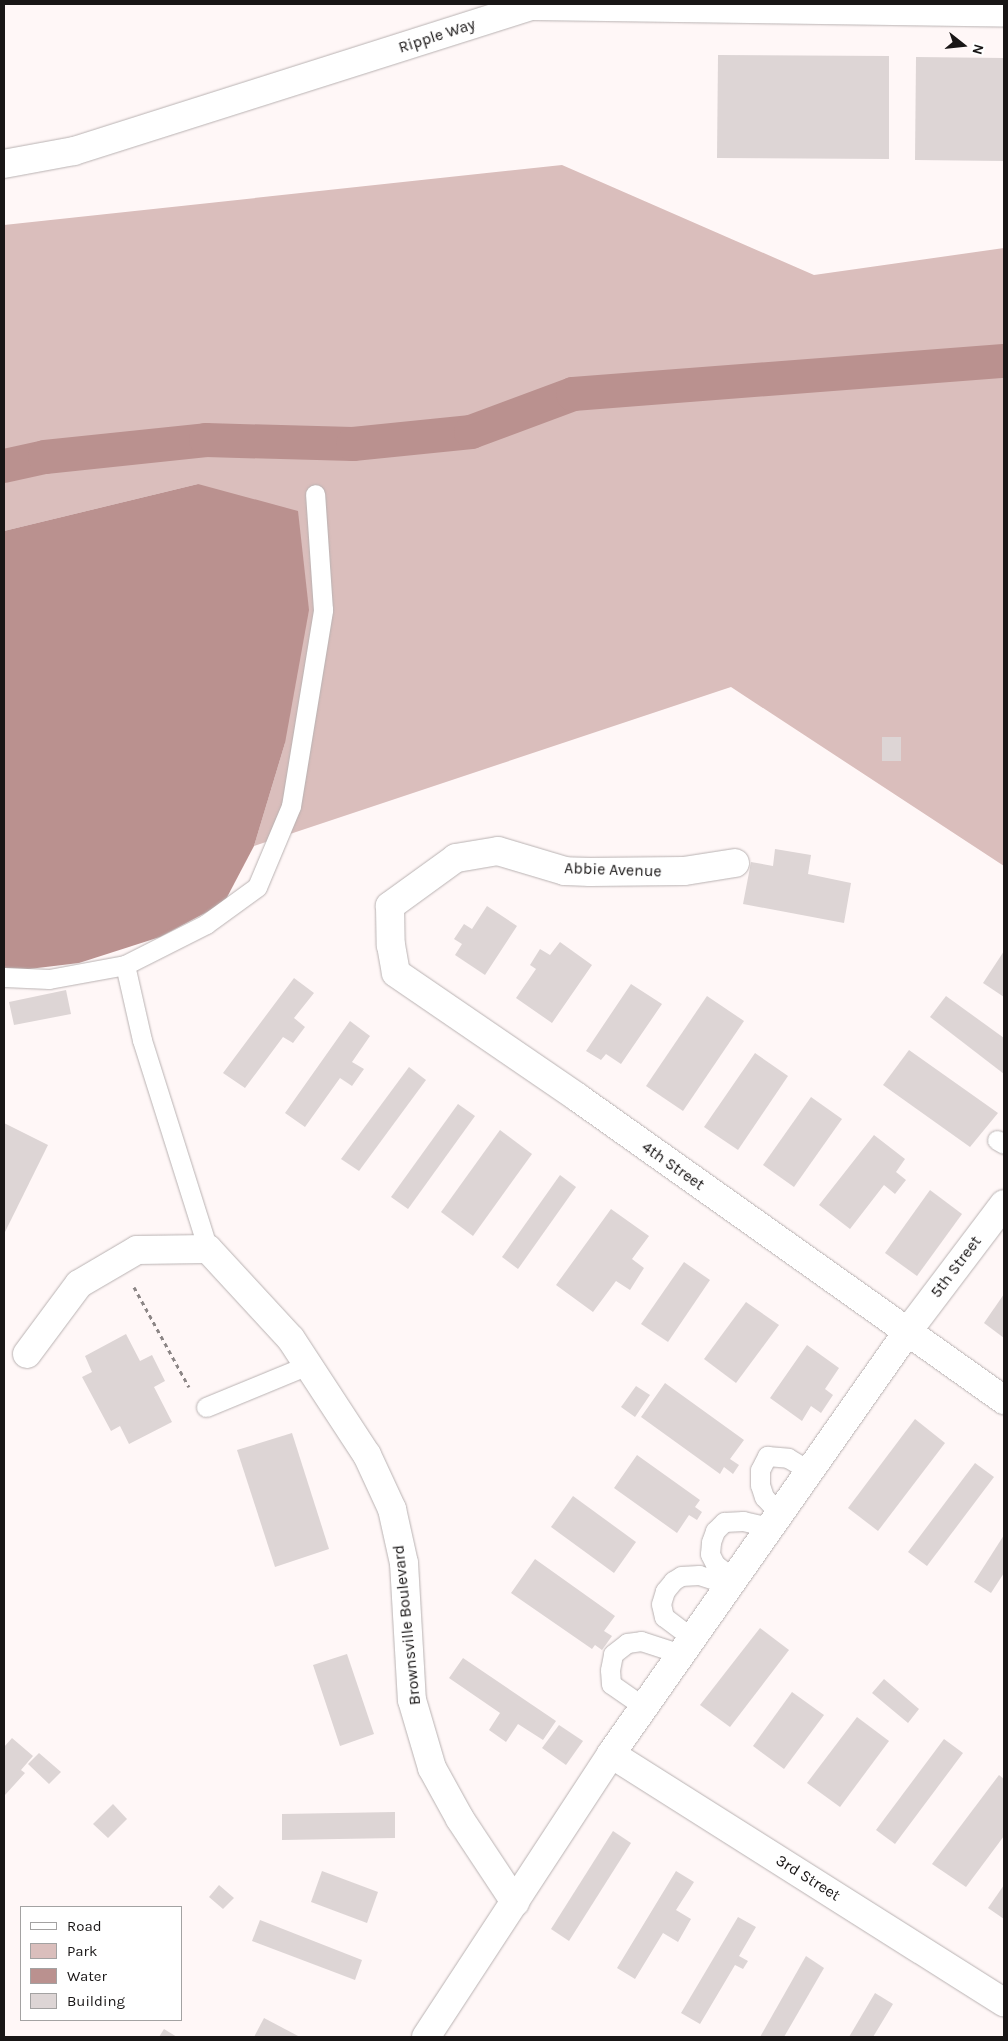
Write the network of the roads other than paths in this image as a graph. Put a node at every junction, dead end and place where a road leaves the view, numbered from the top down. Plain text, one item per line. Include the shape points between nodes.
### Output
1 (1004, 13) edge
2 (4, 164) edge
3 (315, 494) dead end
4 (735, 862) dead end
5 (390, 906) joint
6 (125, 965) junction
7 (4, 977) edge
8 (1004, 1204) edge
9 (208, 1249) junction
10 (908, 1331) junction
11 (27, 1354) dead end
12 (308, 1365) junction
13 (1004, 1400) edge
14 (206, 1407) road end
15 (810, 1471) junction
16 (775, 1521) junction
17 (732, 1582) junction
18 (687, 1646) junction
19 (644, 1707) junction
20 (611, 1754) junction
21 (515, 1902) junction
22 (1004, 2002) edge
23 (426, 2037) edge

1 - 2 street, Ripple Way via 531,6 74,151
3 - 6 lane via 324,610 290,806 257,887 206,924
4 - 5 street, Abbie Avenue via 684,871 564,871 498,850 456,858
5 - 10 street, 4th Street via 390,945 396,973
6 - 7 lane via 49,979
6 - 9 lane via 142,1040
8 - 10 street, 5th Street
9 - 11 street via 137,1250 79,1284
9 - 12 street, Brownsville Boulevard via 291,1339
10 - 13 street, 4th Street
10 - 15 street, 5th Street
12 - 14 lane
12 - 21 street, Brownsville Boulevard via 367,1455 392,1508 404,1563 412,1700 432,1768 460,1820
15 - 16 street, 5th Street
15 - 16 lane via 788,1458 767,1456 760,1470 760,1485
16 - 17 street, 5th Street
16 - 17 lane via 724,1522 715,1531 710,1542 710,1554
17 - 18 street, 5th Street
17 - 18 lane via 699,1575 681,1576 665,1591 661,1604 664,1617
18 - 19 street, 5th Street
18 - 19 lane via 641,1641 627,1643 613,1654 611,1684
19 - 20 street, 5th Street
20 - 21 street, 5th Street
20 - 22 street, 3rd Street
21 - 23 street, 5th Street

